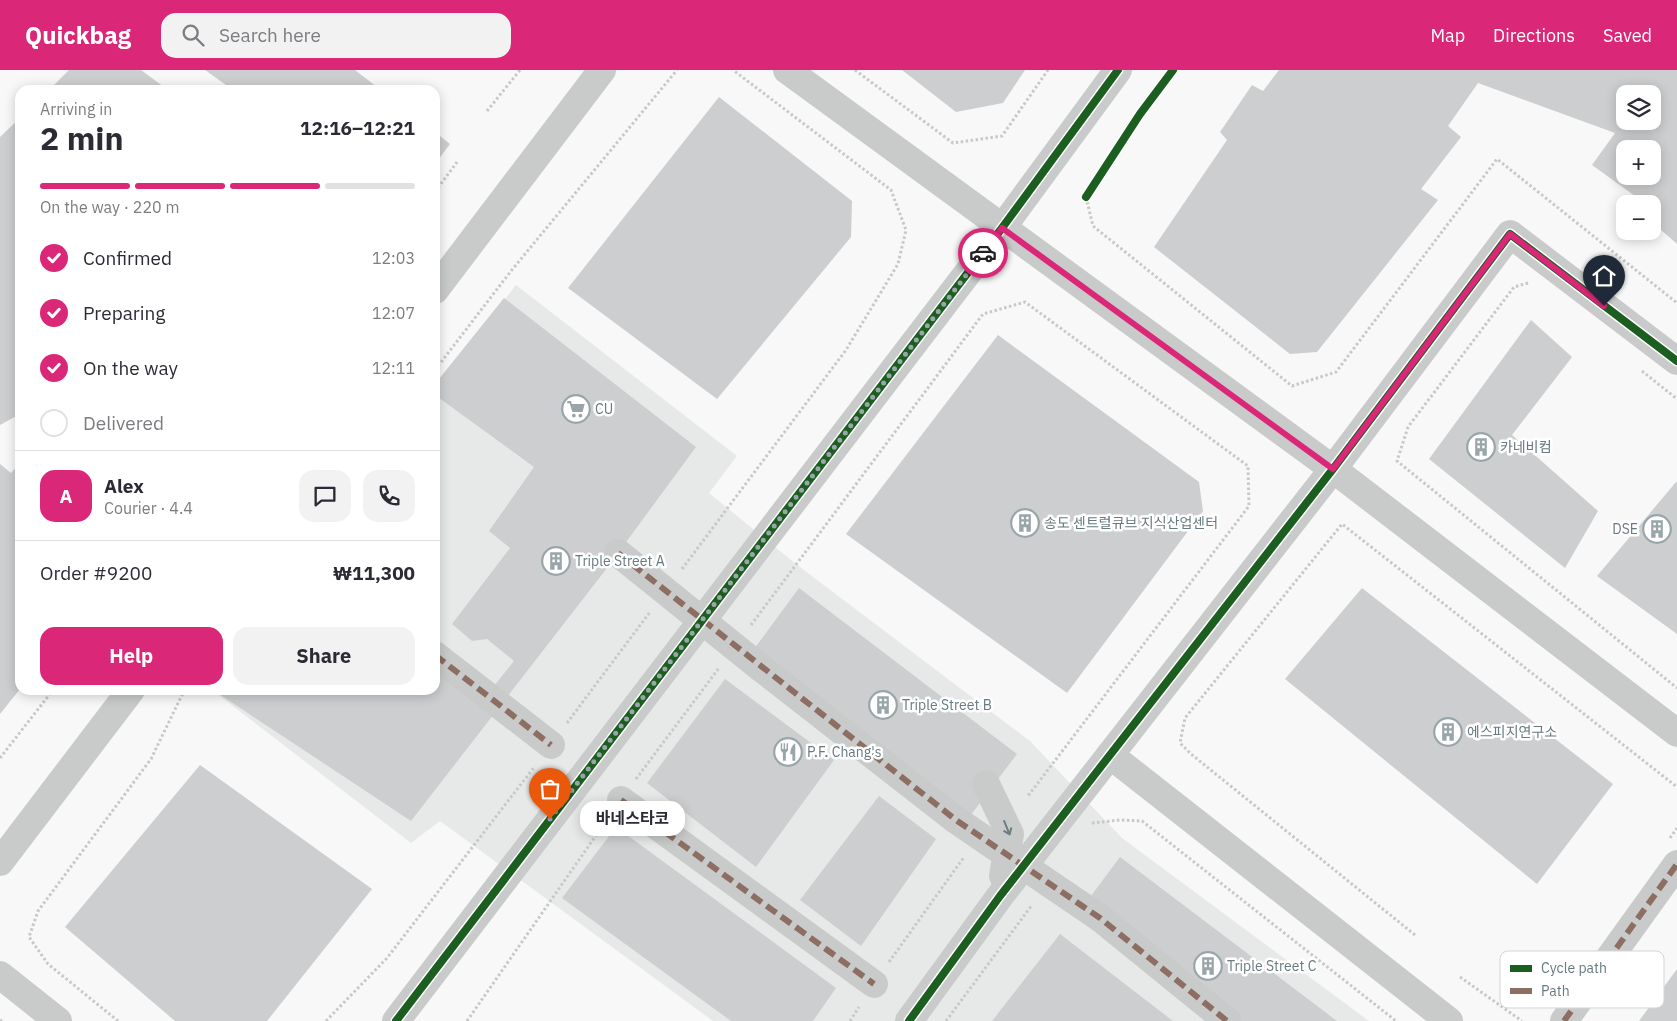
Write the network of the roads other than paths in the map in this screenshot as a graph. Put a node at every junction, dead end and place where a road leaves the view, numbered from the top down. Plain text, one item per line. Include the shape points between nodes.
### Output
1 (602, 70) edge
2 (787, 70) edge
3 (1118, 70) edge
4 (1002, 228) junction
5 (440, 283) edge
6 (1677, 361) edge
7 (1333, 469) junction
8 (618, 553) dead end
9 (440, 659) edge
10 (127, 695) edge
11 (1677, 733) edge
12 (551, 745) road end
13 (1110, 755) junction
14 (986, 784) dead end
15 (620, 800) road end
16 (0, 862) edge
17 (1677, 864) edge
18 (1000, 896) junction
19 (1614, 951) edge
20 (0, 975) edge
21 (874, 984) road end
22 (1573, 1008) edge
23 (58, 1021) edge
24 (396, 1021) edge
25 (909, 1021) edge
26 (1227, 1021) edge
27 (1449, 1021) edge
28 (1564, 1021) edge

1 - 5 street
2 - 4 street
3 - 4 street
4 - 7 street
4 - 24 street
6 - 7 street via 1510,234
7 - 11 street
7 - 13 street
8 - 26 street, bridge via 956,820 1100,918
9 - 12 street
10 - 16 street
13 - 18 street
13 - 27 street
14 -> 18 street via 1010,834
15 - 21 street
17 - 19 street
18 - 25 street
20 - 23 street
22 - 28 street

